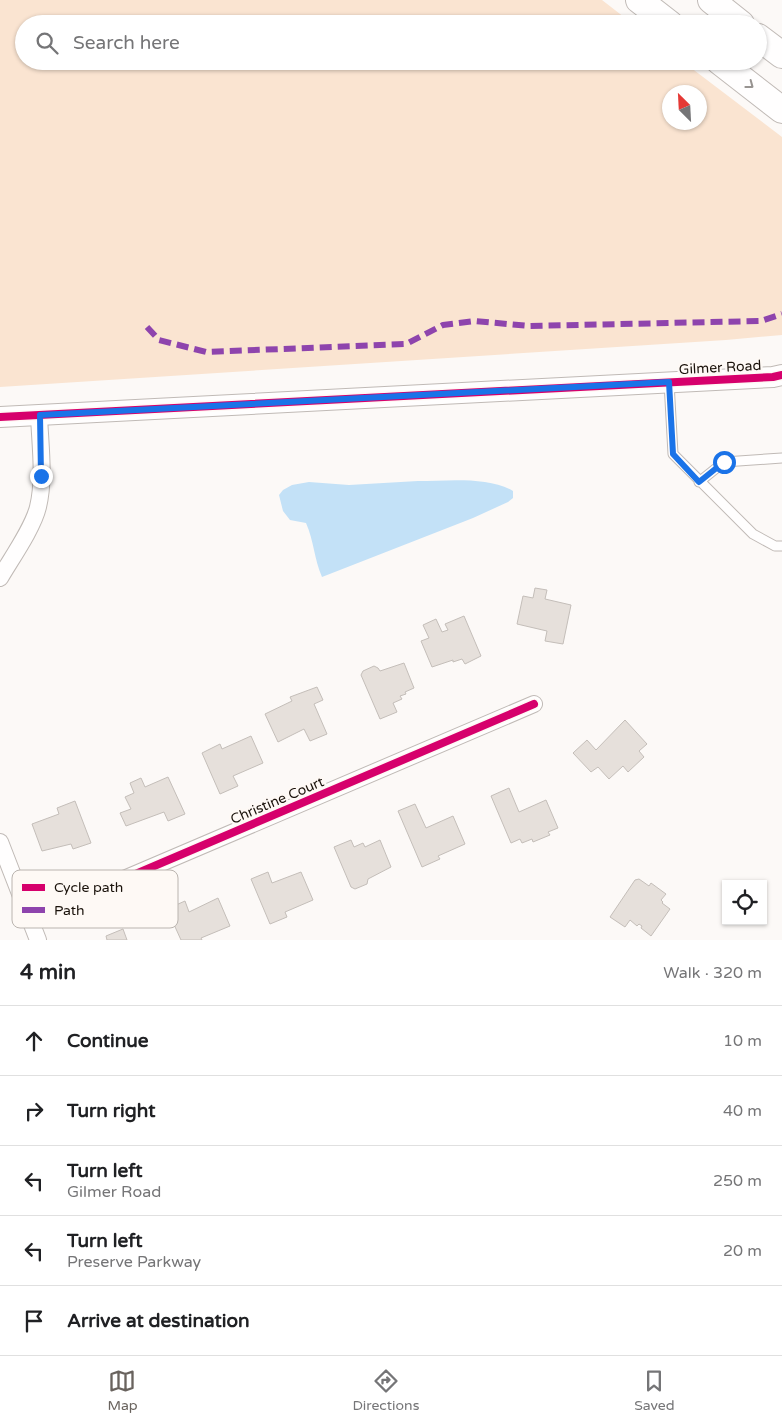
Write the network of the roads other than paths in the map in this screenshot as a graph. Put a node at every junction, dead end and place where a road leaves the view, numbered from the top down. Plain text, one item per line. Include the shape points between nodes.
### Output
1 (639, 0) edge
2 (711, 0) edge
3 (658, 15) edge
4 (730, 15) edge
5 (767, 44) edge
6 (782, 55) edge
7 (731, 70) edge
8 (782, 110) edge
9 (782, 375) edge
10 (669, 382) junction
11 (40, 415) junction
12 (0, 417) edge
13 (782, 458) edge
14 (699, 482) junction
15 (782, 546) edge
16 (0, 578) edge
17 (534, 704) dead end
18 (0, 842) edge
19 (145, 870) edge
20 (12, 873) edge
21 (33, 928) edge
22 (38, 940) edge

1 - 3 main road
2 - 4 main road
5 - 6 main road
7 -> 8 main road
9 - 10 street, Gilmer Road
10 - 11 street, Gilmer Road
10 - 14 lane via 673,454
11 - 12 street, Gilmer Road
11 - 16 street via 38,508
13 - 14 lane via 724,462
14 - 15 lane via 753,534 775,546
17 - 19 street, Christine Court
18 - 20 street
21 - 22 street

